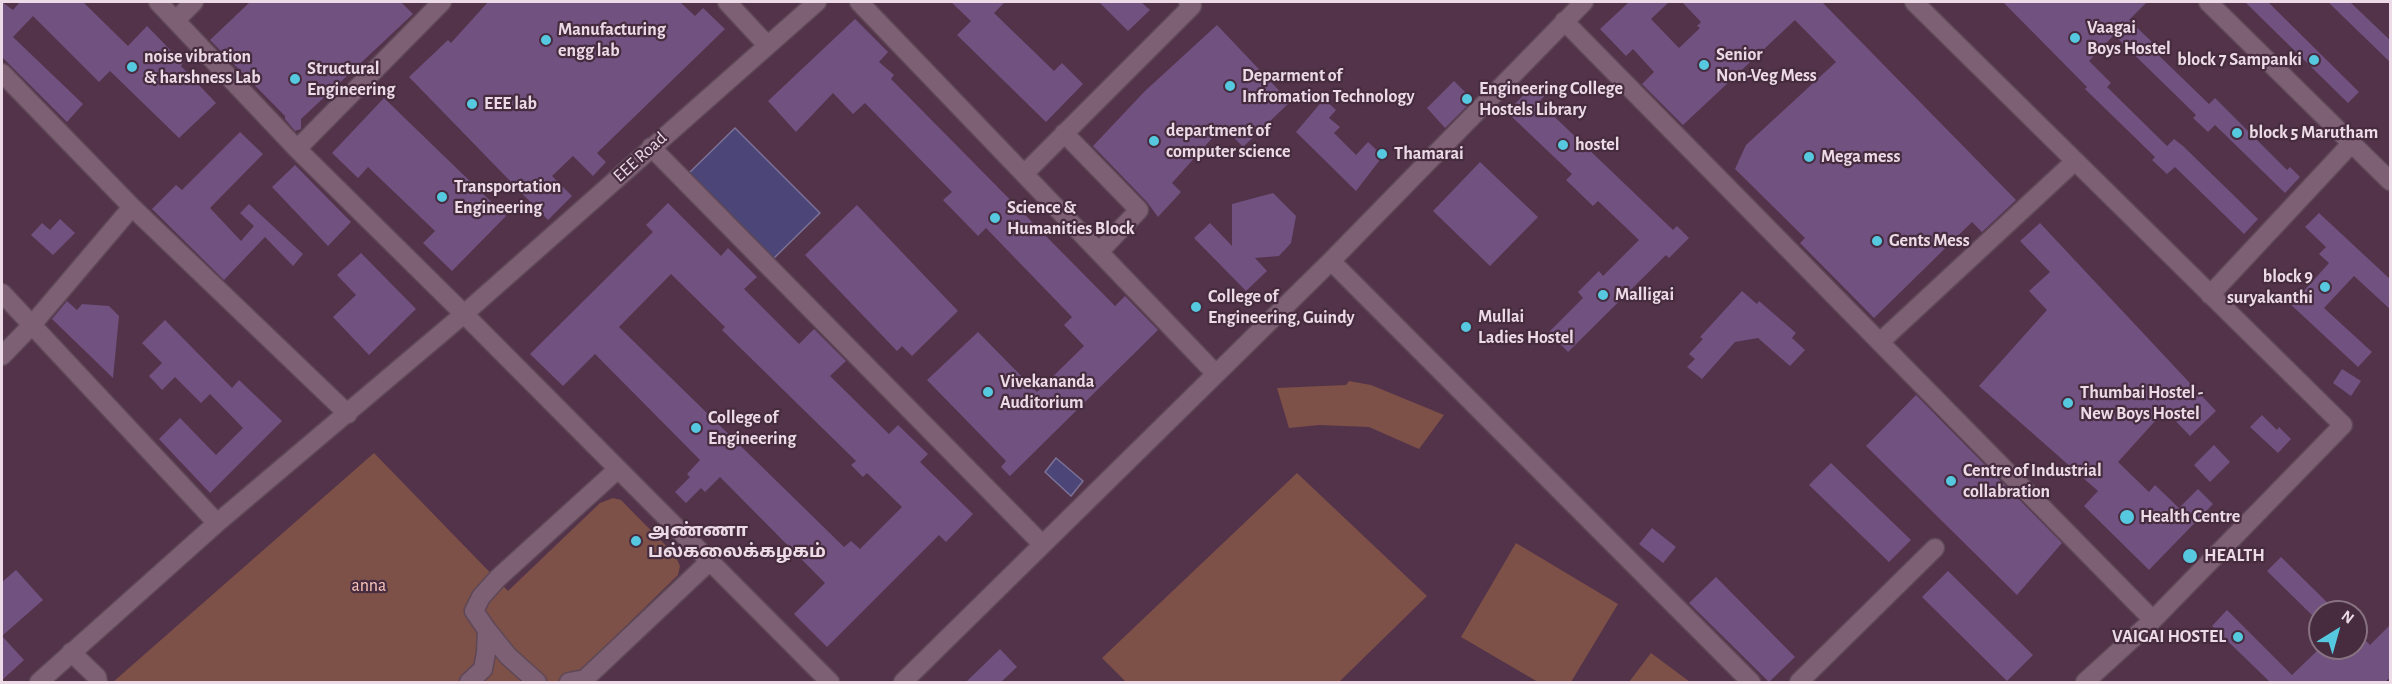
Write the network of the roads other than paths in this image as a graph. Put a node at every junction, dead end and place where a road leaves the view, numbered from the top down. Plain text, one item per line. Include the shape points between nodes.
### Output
1 (158, 2) edge
2 (194, 2) edge
3 (442, 2) edge
4 (727, 2) edge
5 (817, 2) edge
6 (858, 2) edge
7 (1188, 2) edge
8 (1584, 2) edge
9 (1914, 2) edge
10 (2208, 2) edge
11 (176, 20) junction
12 (1564, 21) junction
13 (767, 45) junction
14 (2, 73) edge
15 (1064, 133) junction
16 (2351, 144) junction
17 (651, 147) junction
18 (297, 149) junction
19 (2074, 162) junction
20 (1024, 174) junction
21 (2391, 181) edge
22 (132, 207) junction
23 (1099, 252) junction
24 (1331, 261) junction
25 (2, 293) edge
26 (2210, 295) junction
27 (465, 314) junction
28 (31, 326) junction
29 (1880, 342) junction
30 (2, 356) edge
31 (1216, 374) junction
32 (348, 414) junction
33 (618, 469) junction
34 (217, 523) junction
35 (1042, 544) junction
36 (1935, 548) dead end
37 (709, 562) junction
38 (2153, 620) junction
39 (487, 630) junction
40 (71, 652) junction
41 (39, 682) edge
42 (98, 682) edge
43 (469, 682) edge
44 (537, 682) edge
45 (569, 682) edge
46 (830, 682) edge
47 (903, 682) edge
48 (1751, 682) edge
49 (1799, 682) edge
50 (2085, 682) edge

1 - 11 lane
2 - 11 lane
3 - 18 lane
4 - 13 lane
5 - 13 lane, EEE Road
6 - 20 lane
7 - 15 lane via 1192,6
8 - 12 lane
9 - 19 lane
10 - 16 lane
11 - 18 lane
12 - 24 lane
12 - 29 lane
13 - 17 lane, EEE Road
14 - 22 lane
15 - 20 lane
15 - 23 lane via 1139,210
16 - 21 lane
16 - 26 lane
17 - 27 lane, EEE Road
17 - 35 lane
18 - 27 lane
19 - 26 lane
19 - 29 lane
20 - 23 lane
22 - 28 lane
22 - 32 lane
23 - 31 lane
24 - 31 lane
24 - 48 lane
25 - 28 lane
26 - 38 lane via 2343,425
27 - 32 lane, EEE Road
27 - 33 lane
28 - 30 lane
28 - 34 lane
29 - 38 lane
31 - 35 lane
32 - 34 lane, EEE Road
33 - 37 lane
33 - 39 lane via 481,597 474,611
34 - 40 lane, EEE Road
35 - 47 lane
36 - 49 lane
37 - 45 lane via 585,679
37 - 46 lane
38 - 50 lane
39 - 43 lane via 483,669
39 - 44 lane via 513,662
40 - 41 lane, EEE Road
40 - 42 lane

